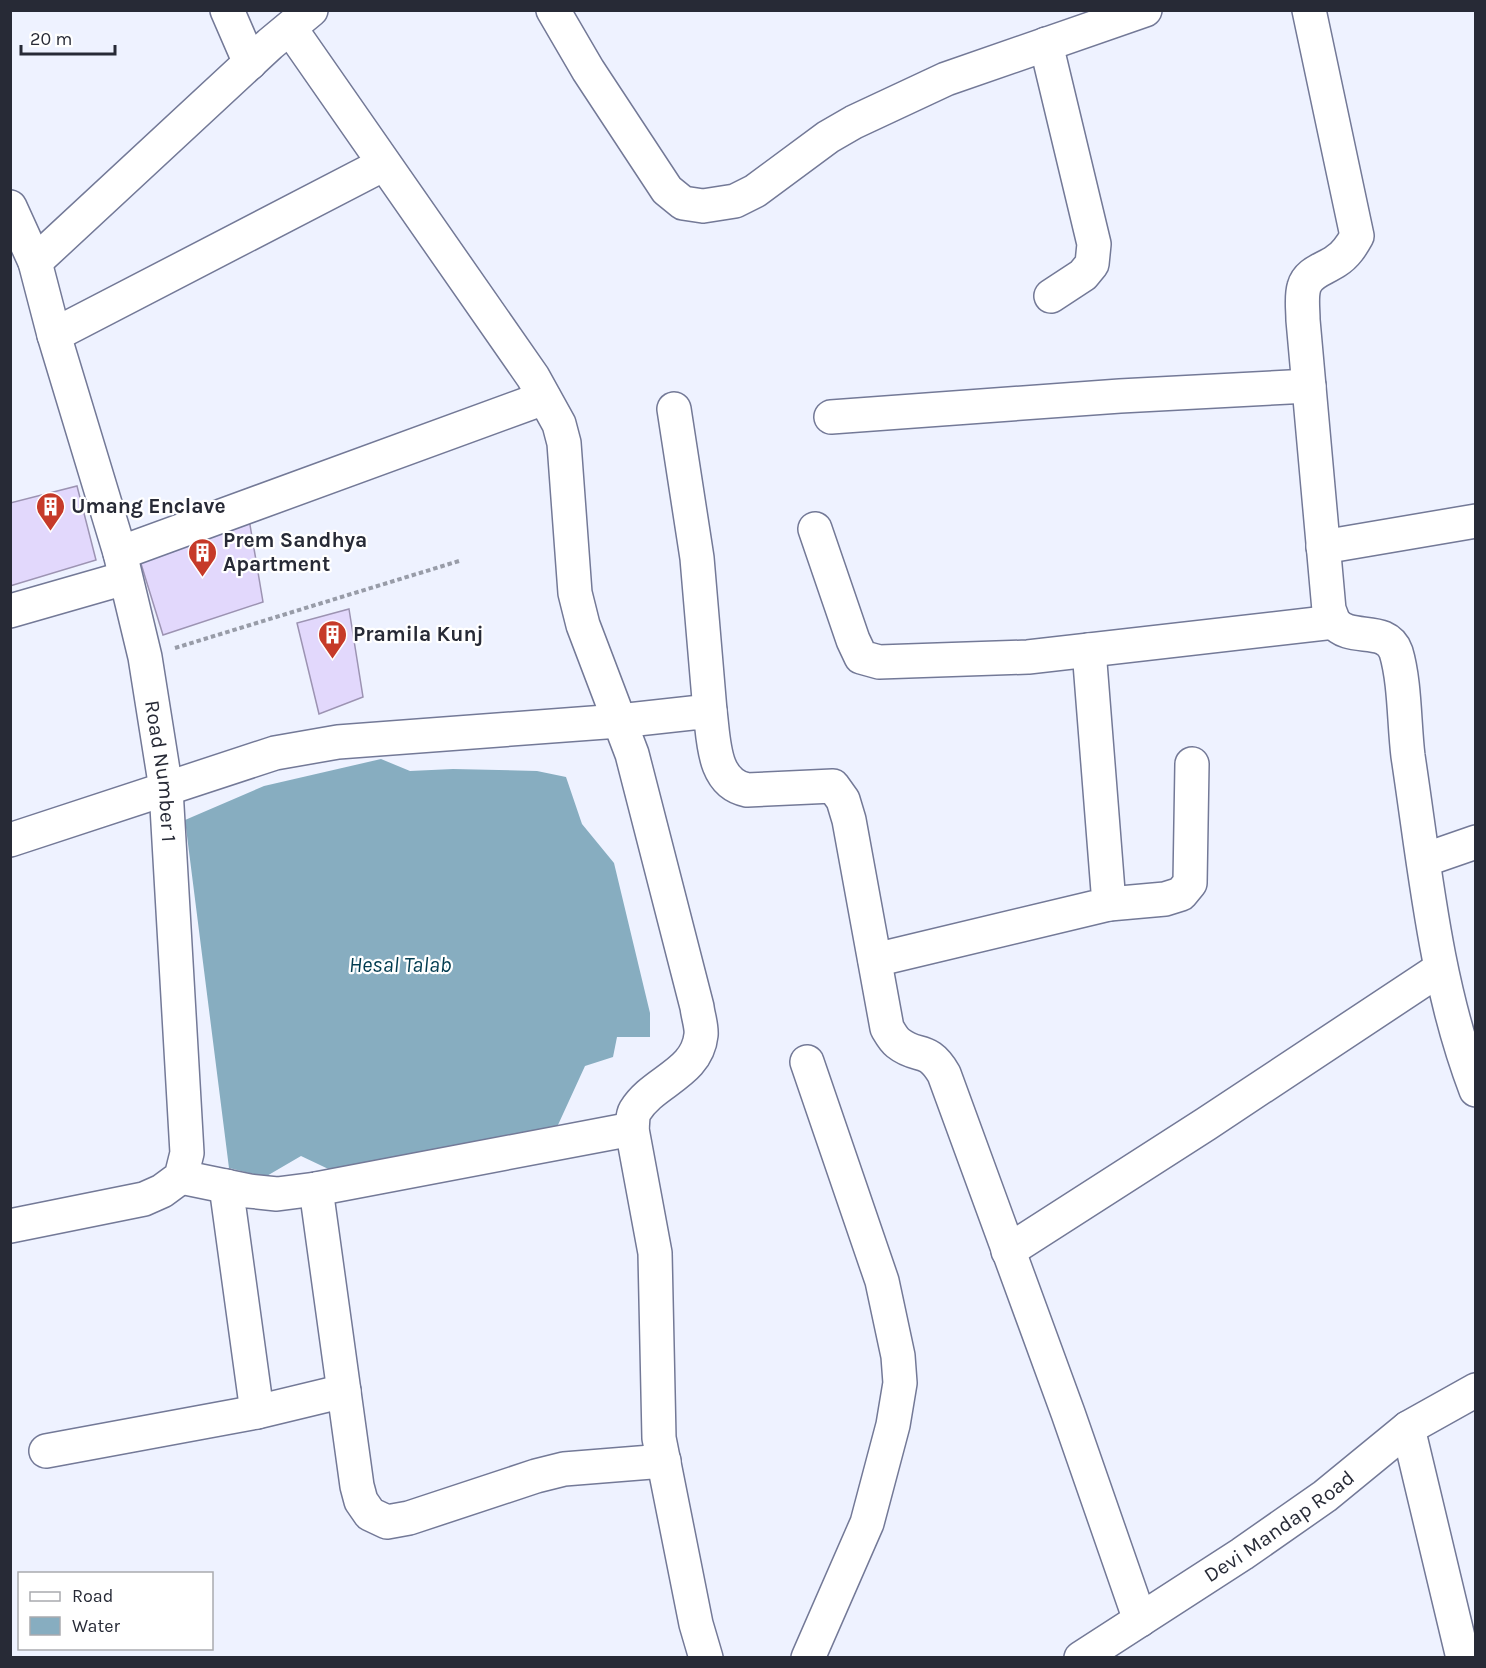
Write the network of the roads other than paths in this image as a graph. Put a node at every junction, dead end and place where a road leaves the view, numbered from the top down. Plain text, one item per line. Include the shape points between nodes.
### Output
1 (227, 10) edge
2 (553, 10) edge
3 (1146, 10) edge
4 (1309, 10) edge
5 (300, 19) edge
6 (1046, 44) junction
7 (250, 63) junction
8 (384, 164) junction
9 (10, 207) edge
10 (35, 262) junction
11 (1051, 296) dead end
12 (54, 335) junction
13 (1309, 386) junction
14 (544, 398) junction
15 (674, 409) dead end
16 (831, 417) dead end
17 (1476, 521) edge
18 (815, 529) dead end
19 (1323, 547) junction
20 (123, 566) junction
21 (10, 610) edge
22 (1334, 622) junction
23 (1089, 650) junction
24 (710, 711) junction
25 (619, 721) junction
26 (1192, 764) dead end
27 (166, 789) junction
28 (10, 840) edge
29 (1476, 842) edge
30 (1424, 860) junction
31 (1109, 904) junction
32 (875, 960) junction
33 (1440, 969) junction
34 (807, 1062) dead end
35 (1476, 1090) edge
36 (632, 1129) junction
37 (181, 1177) junction
38 (226, 1186) junction
39 (316, 1189) junction
40 (10, 1226) edge
41 (1008, 1251) junction
42 (1476, 1390) edge
43 (344, 1391) junction
44 (257, 1412) junction
45 (1408, 1428) junction
46 (45, 1451) dead end
47 (664, 1461) junction
48 (1140, 1620) junction
49 (706, 1658) edge
50 (808, 1658) edge
51 (1081, 1658) edge
52 (1463, 1658) edge

1 - 7 street
2 - 6 street via 667,190 683,203 703,206 735,201 755,191 828,137 869,114 946,79
3 - 6 street
4 - 13 street via 1358,236 1337,261 1315,272 1304,284
5 - 7 street
5 - 8 street
6 - 11 street via 1094,244 1092,264 1083,275
7 - 10 street
8 - 12 street
8 - 14 street
9 - 10 street, Road Number 1
10 - 12 street, Road Number 1
12 - 20 street, Road Number 1
13 - 16 street
13 - 19 street
14 - 20 street
14 - 25 street via 559,424 564,443 575,593
15 - 24 street via 697,558
17 - 19 street
18 - 23 street via 861,657 910,663
19 - 22 street via 1329,609
20 - 21 street
20 - 27 street, Road Number 1 via 146,657
22 - 23 street
22 - 30 street via 1344,631 1382,636 1394,648
23 - 31 street
24 - 25 street
24 - 32 street via 718,765 735,788 833,786 843,800
25 - 27 street via 338,742 275,753
25 - 36 street via 632,754 701,1034 696,1053 683,1069 634,1113
26 - 31 street via 1190,883 1181,894 1165,899
27 - 28 street
27 - 37 street, Road Number 1 via 187,1153
29 - 30 street
30 - 33 street
31 - 32 street
32 - 41 street via 887,1028 896,1042 936,1060 944,1074
33 - 35 street
33 - 41 street
34 - 50 street via 882,1281 900,1383 867,1522
36 - 39 street
36 - 47 street via 655,1253 659,1438
37 - 38 street
37 - 40 street via 144,1199
38 - 39 street via 277,1194
38 - 44 street
39 - 43 street
41 - 48 street
42 - 45 street, Devi Mandap Road
43 - 44 street
43 - 47 street via 357,1486 370,1514 387,1522 564,1469
44 - 46 street
45 - 48 street, Devi Mandap Road via 1325,1496
45 - 52 street
47 - 49 street
48 - 51 street, Devi Mandap Road

